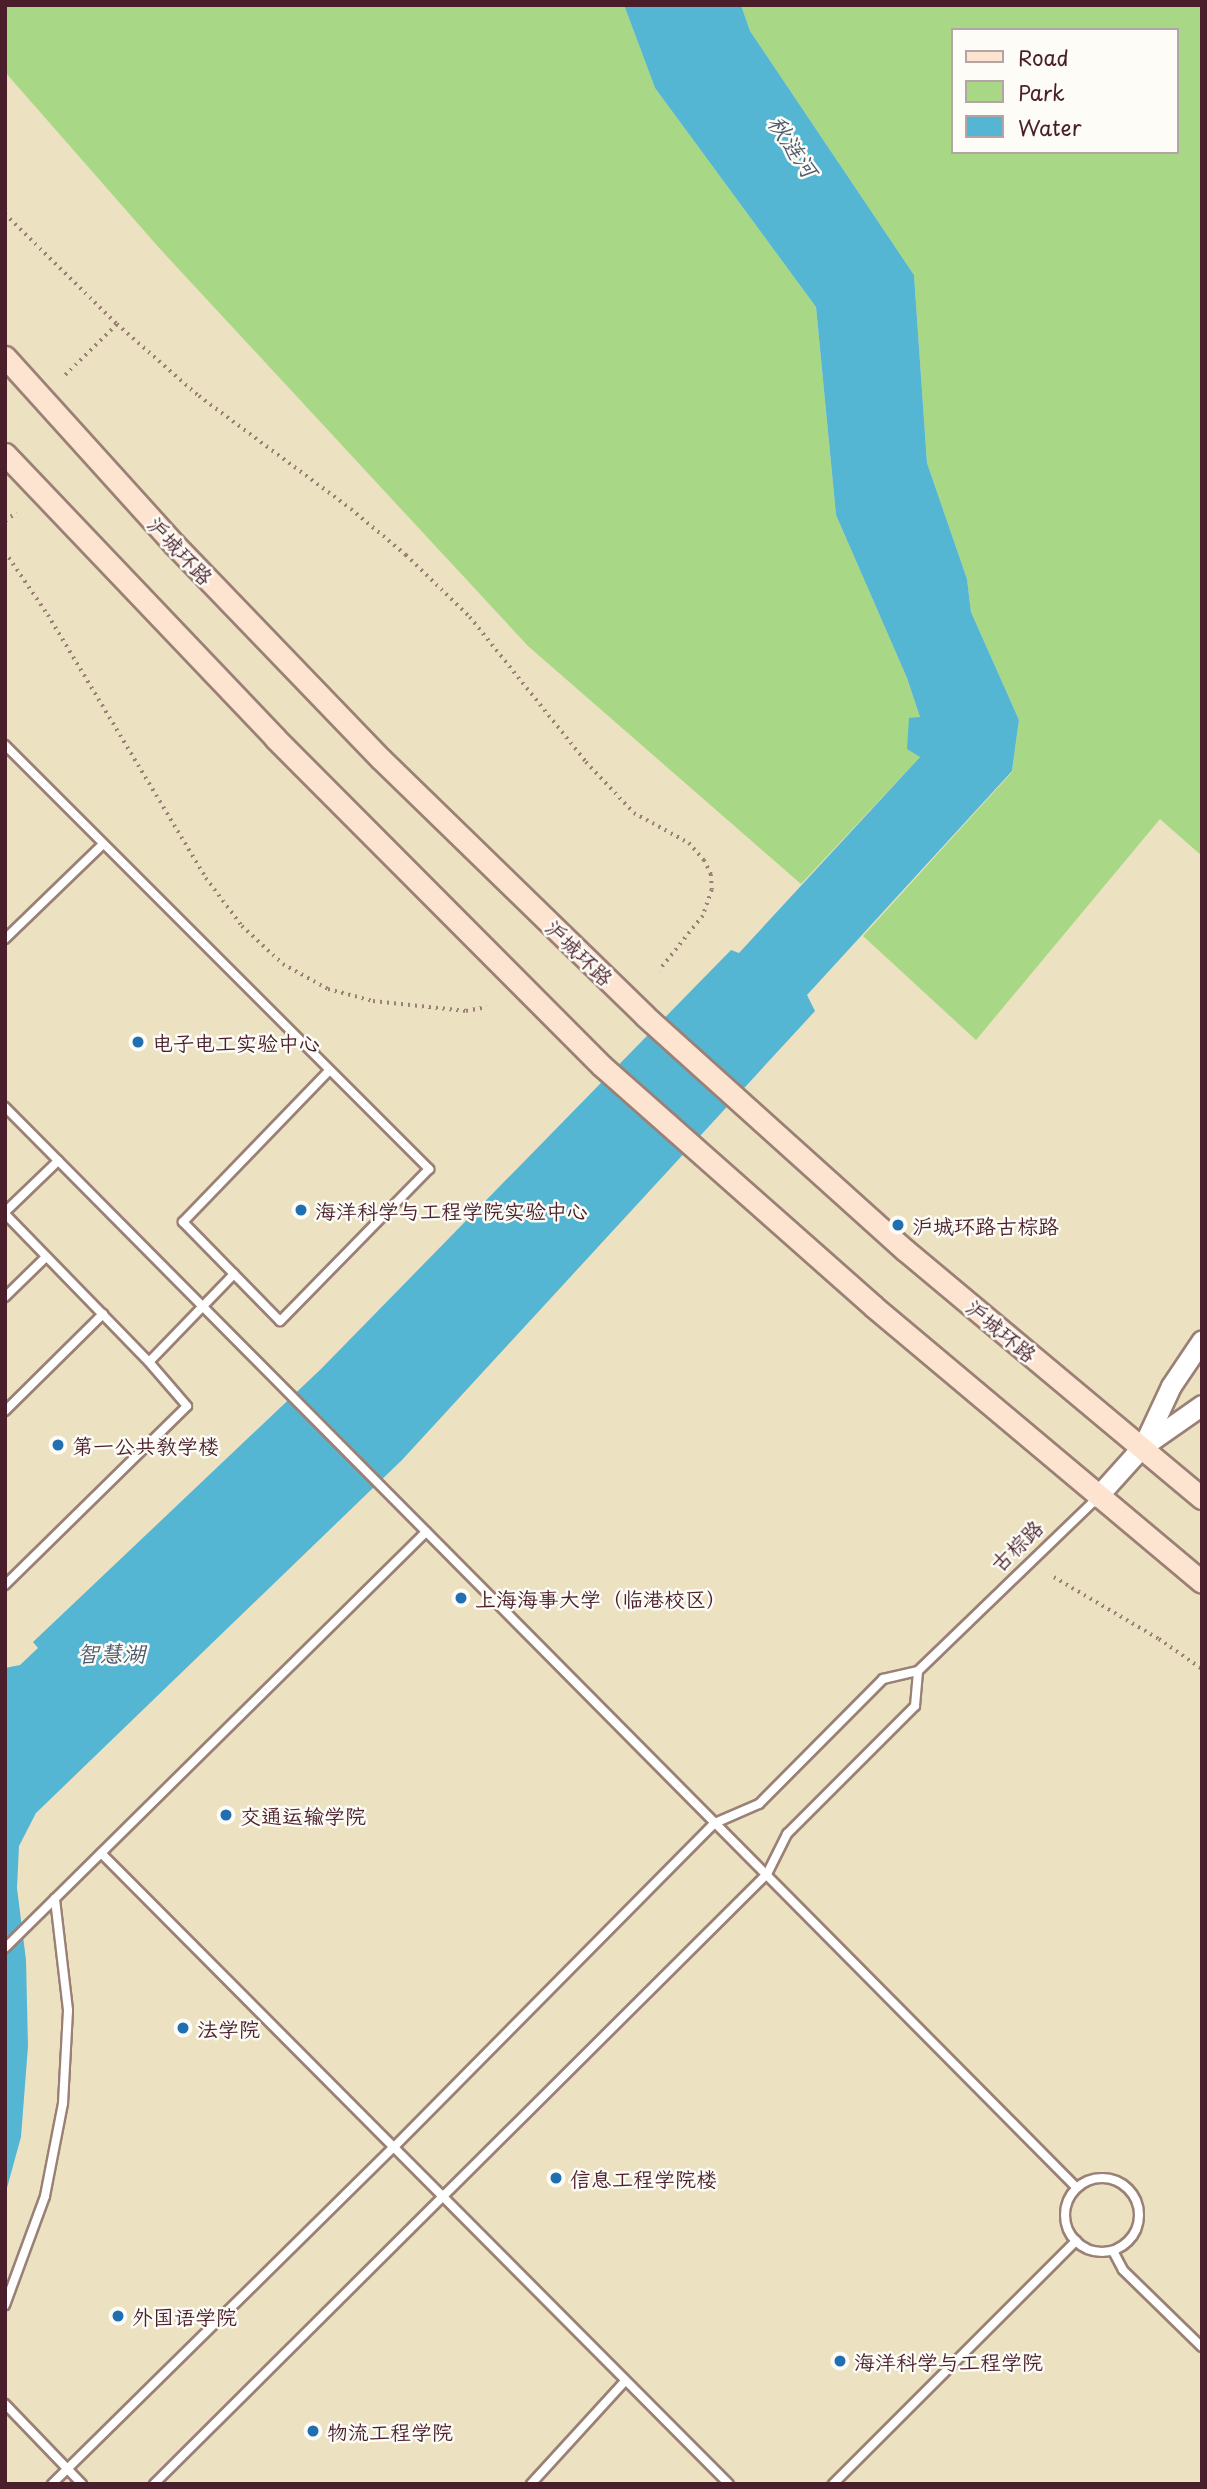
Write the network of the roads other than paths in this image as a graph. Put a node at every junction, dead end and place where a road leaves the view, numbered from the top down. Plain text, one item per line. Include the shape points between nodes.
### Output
1 (5, 357) edge
2 (5, 454) edge
3 (5, 745) edge
4 (102, 845) junction
5 (5, 939) edge
6 (330, 1071) junction
7 (5, 1107) edge
8 (58, 1161) junction
9 (5, 1213) edge
10 (47, 1257) junction
11 (234, 1274) junction
12 (5, 1297) edge
13 (202, 1305) junction
14 (103, 1314) junction
15 (1202, 1340) edge
16 (149, 1362) junction
17 (1202, 1405) edge
18 (5, 1411) edge
19 (1142, 1447) junction
20 (1097, 1497) junction
21 (1202, 1498) edge
22 (426, 1532) junction
23 (1202, 1582) edge
24 (5, 1585) edge
25 (918, 1671) junction
26 (715, 1824) junction
27 (101, 1853) junction
28 (767, 1874) junction
29 (55, 1899) junction
30 (5, 1948) edge
31 (394, 2147) junction
32 (1077, 2188) junction
33 (444, 2197) junction
34 (1076, 2241) junction
35 (1113, 2251) junction
36 (5, 2305) edge
37 (1202, 2347) edge
38 (625, 2381) junction
39 (5, 2404) edge
40 (66, 2469) junction
41 (52, 2484) edge
42 (82, 2484) edge
43 (154, 2484) edge
44 (531, 2484) edge
45 (729, 2484) edge
46 (833, 2484) edge

1 - 19 main road, 沪城环路 via 174,544 362,739 645,1016 905,1250
2 - 20 main road via 275,738 602,1066
3 - 4 lane
4 - 5 lane
4 - 6 lane
6 - 11 lane via 184,1222
6 - 11 lane via 429,1169 280,1321
7 - 8 lane
8 - 9 lane
8 - 13 lane
9 - 10 lane
10 - 12 lane
10 - 14 lane
11 - 13 lane
13 - 16 lane
13 - 22 lane
14 - 16 lane
14 - 18 lane
15 - 19 street, 古棕路 via 1171,1386
16 - 24 lane via 187,1406
17 - 19 street, 古棕路
19 - 20 street, 古棕路
19 - 21 main road, 沪城环路
20 - 23 main road
20 - 25 lane, 古棕路
22 - 26 lane
22 - 27 lane
25 - 26 lane via 883,1679 759,1804
25 - 28 lane via 915,1706 788,1833
26 - 28 lane
26 - 31 lane
27 - 29 lane
27 - 31 lane
28 - 32 lane
28 - 33 lane
29 - 30 lane
29 - 36 lane via 68,2010 63,2103 45,2196
31 - 33 lane
31 - 40 lane
32 - 34 lane via 1065,2214
32 - 35 lane via 1096,2179 1109,2179 1134,2197 1137,2228 1131,2239
33 - 38 lane
33 - 43 lane
34 - 35 lane via 1094,2251
34 - 46 lane
35 - 37 lane via 1123,2270
38 - 44 lane
38 - 45 lane
39 - 40 lane
40 - 41 lane
40 - 42 lane

